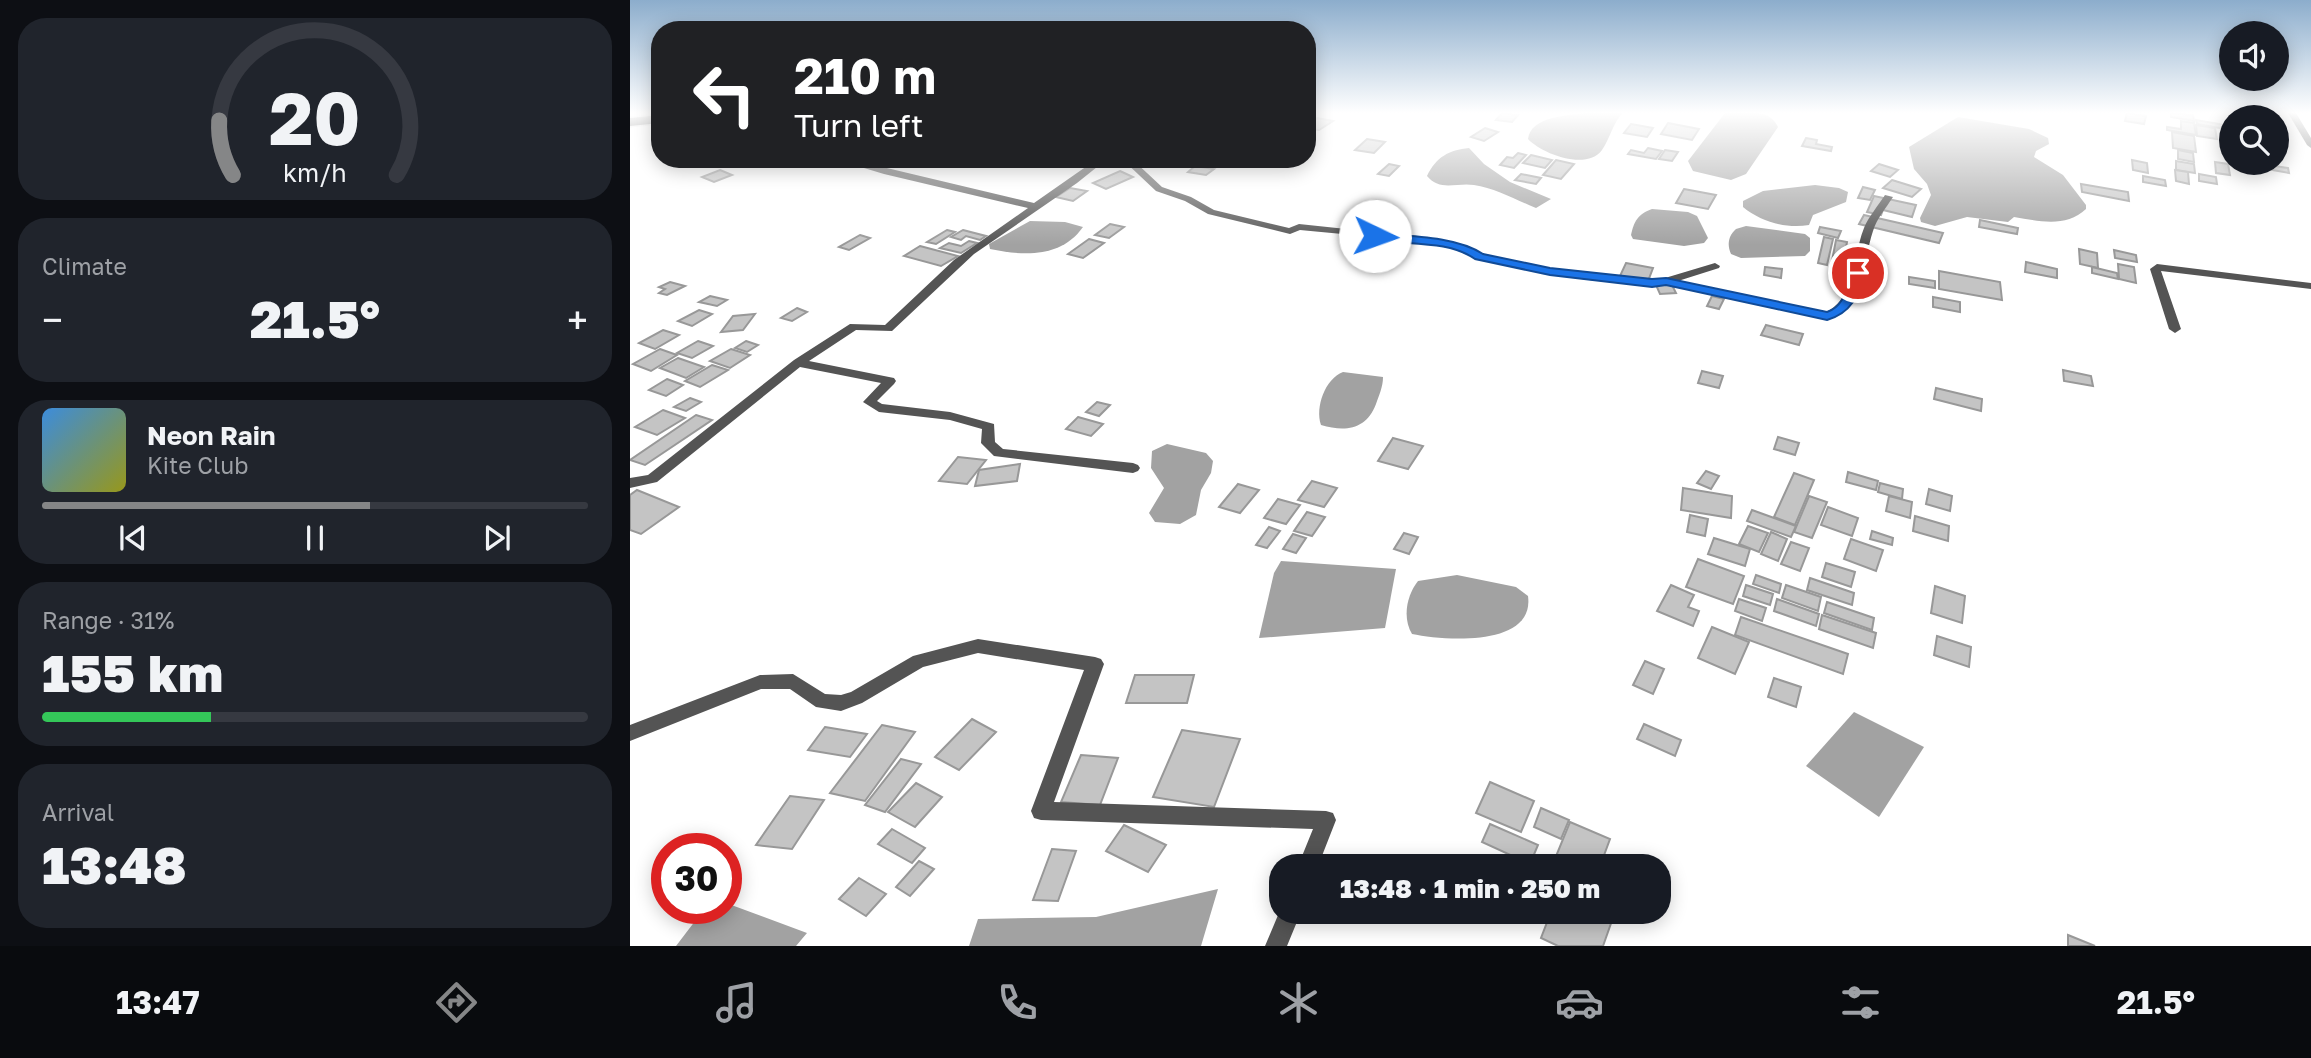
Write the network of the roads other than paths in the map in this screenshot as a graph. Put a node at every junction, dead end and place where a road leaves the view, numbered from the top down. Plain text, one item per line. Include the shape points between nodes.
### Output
1 (872, 168) edge
2 (1093, 168) edge
3 (1136, 168) edge
4 (1888, 197) dead end
5 (1037, 207) junction
6 (1715, 266) dead end
7 (1666, 281) junction
8 (2311, 286) edge
9 (2175, 329) dead end
10 (798, 363) junction
11 (1133, 468) dead end
12 (630, 483) edge
13 (630, 733) edge
14 (1313, 854) edge
15 (1285, 924) edge
16 (1276, 946) edge

1 - 5 street
2 - 5 street
3 - 7 street via 1160,189 1224,217 1290,231 1299,227 1422,240 1550,272
4 - 7 street via 1868,229 1853,294 1838,313 1827,316
5 - 10 street via 983,242 888,329 855,326
6 - 7 street
8 - 9 street via 2157,267
10 - 11 street via 890,381 869,402 879,408 961,418 989,427 988,443 999,453
10 - 12 street via 652,479
13 - 14 street via 760,682 793,681 822,702 841,703 919,661 978,646 1095,664 1041,811 1326,820
15 - 16 street

